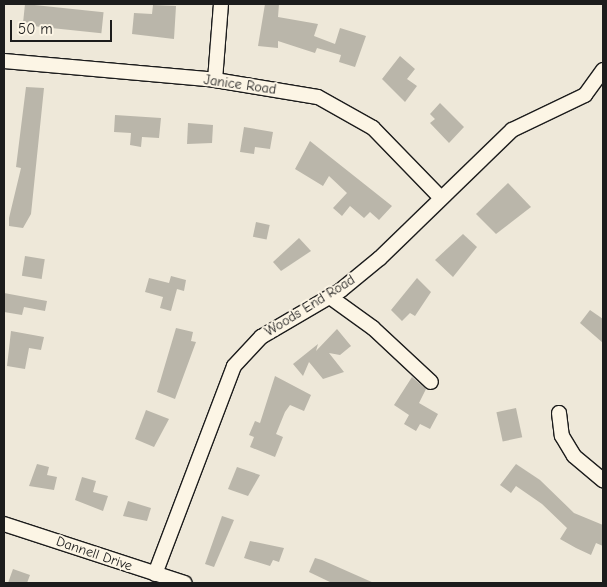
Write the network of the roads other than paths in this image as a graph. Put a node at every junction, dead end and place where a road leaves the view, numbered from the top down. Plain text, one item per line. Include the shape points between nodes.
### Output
1 (221, 4) edge
2 (4, 61) edge
3 (603, 70) edge
4 (215, 80) junction
5 (439, 196) junction
6 (330, 297) junction
7 (431, 382) dead end
8 (559, 413) dead end
9 (603, 480) edge
10 (4, 524) edge
11 (155, 574) junction
12 (184, 583) edge

1 - 4 street
2 - 4 street, Janice Road
3 - 5 street, Woods End Road via 585,96 512,130
4 - 5 street, Janice Road via 318,97 373,128
5 - 6 street, Woods End Road via 380,258
6 - 7 street via 373,328
6 - 11 street, Woods End Road via 261,337 234,366
8 - 9 street via 562,436 574,456
10 - 11 street, Dannell Drive
11 - 12 street, Dannell Drive

